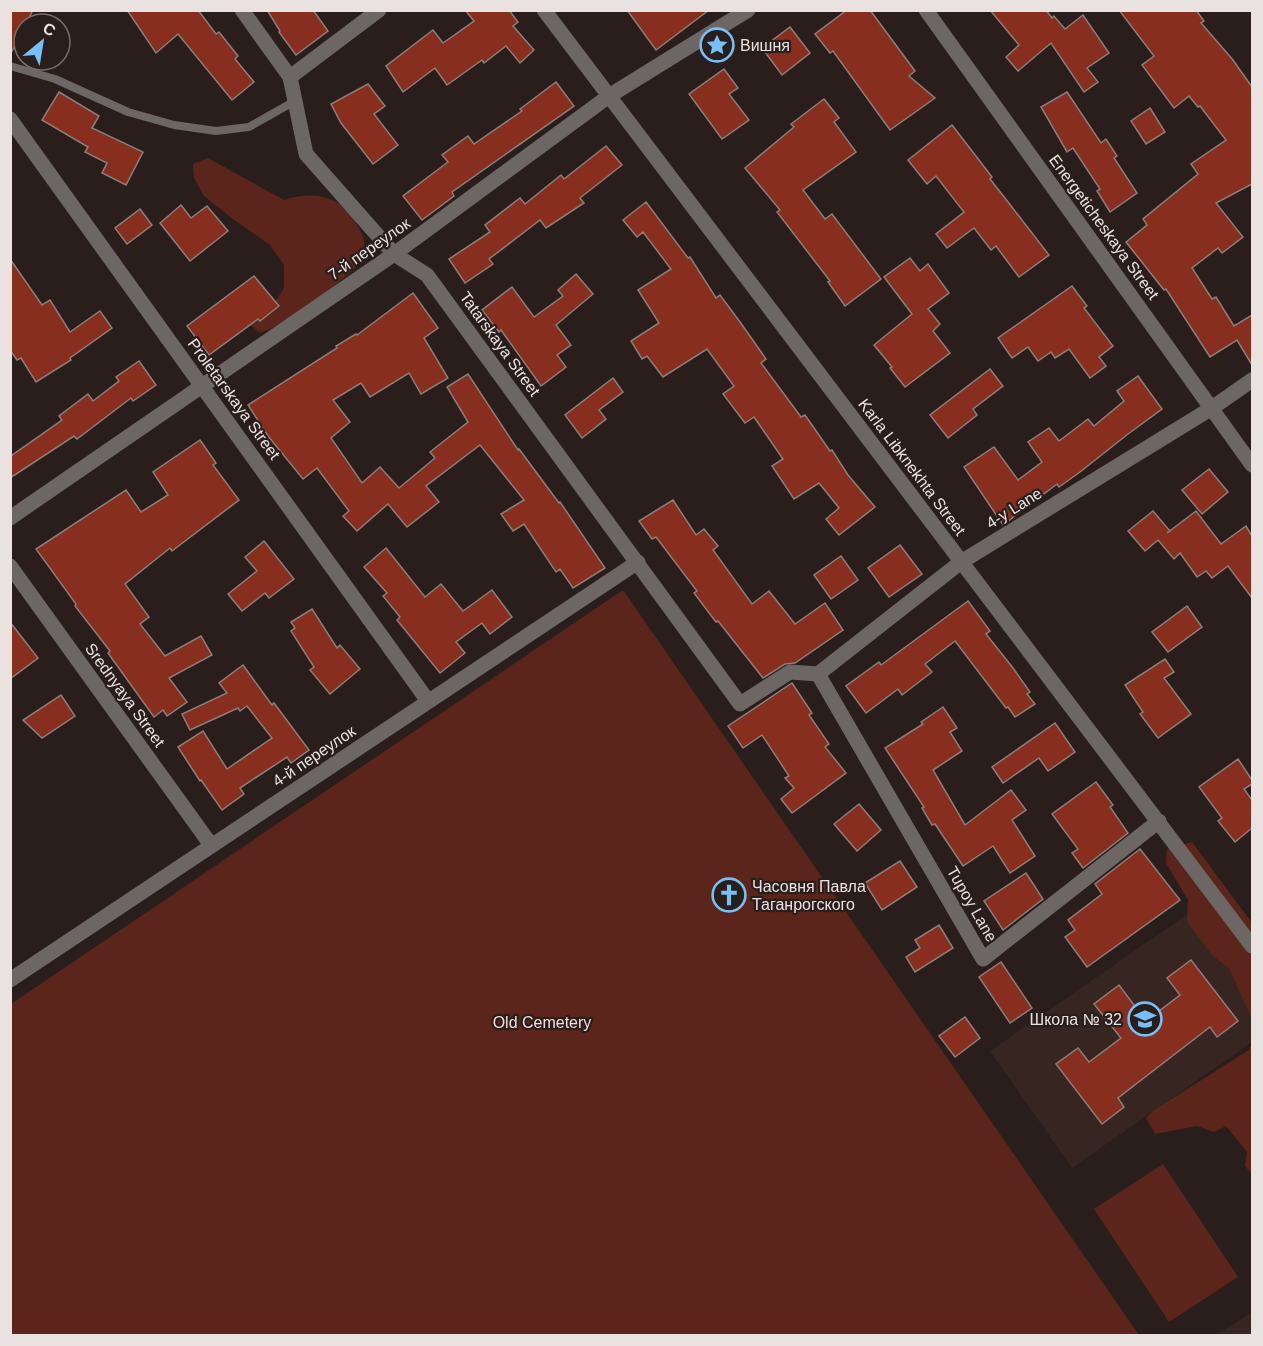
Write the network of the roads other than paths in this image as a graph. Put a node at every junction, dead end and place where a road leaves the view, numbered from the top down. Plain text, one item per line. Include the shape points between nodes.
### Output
1 (242, 10) edge
2 (379, 10) edge
3 (544, 10) edge
4 (748, 10) edge
5 (926, 10) edge
6 (10, 66) edge
7 (290, 77) junction
8 (609, 96) junction
9 (295, 101) junction
10 (10, 119) edge
11 (394, 254) junction
12 (1252, 380) edge
13 (203, 387) junction
14 (1212, 408) junction
15 (1252, 465) edge
16 (10, 518) edge
17 (638, 562) junction
18 (962, 562) junction
19 (10, 566) edge
20 (818, 674) junction
21 (429, 701) junction
22 (1159, 821) junction
23 (211, 845) junction
24 (1251, 942) edge
25 (10, 980) edge

1 - 7 street, Tatarskaya Street
2 - 7 street
3 - 8 street, Karla Libknekhta Street
4 - 8 street, 7-й переулок
5 - 14 street, Energeticheskaya Street
6 - 9 lane via 56,79 128,112 216,131 249,127
7 - 9 street, Tatarskaya Street
8 - 11 street, 7-й переулок
8 - 18 street, Karla Libknekhta Street
9 - 11 street, Tatarskaya Street via 306,154
10 - 13 street, Proletarskaya Street
11 - 13 street, 7-й переулок
11 - 17 street, Tatarskaya Street via 427,274
12 - 14 street, 4-y Lane
13 - 16 street, 7-й переулок
13 - 21 street, Proletarskaya Street
14 - 15 street, Energeticheskaya Street
14 - 18 street, 4-y Lane
17 - 20 street, Tatarskaya Street via 740,704 790,672
17 - 21 street, 4-й переулок
18 - 20 street, 4-y Lane
18 - 22 street, Karla Libknekhta Street
19 - 23 street, Srednyaya Street
20 - 22 street, Tupoy Lane via 983,958
21 - 23 street, 4-й переулок
22 - 24 street, Karla Libknekhta Street
23 - 25 street, 4-й переулок

